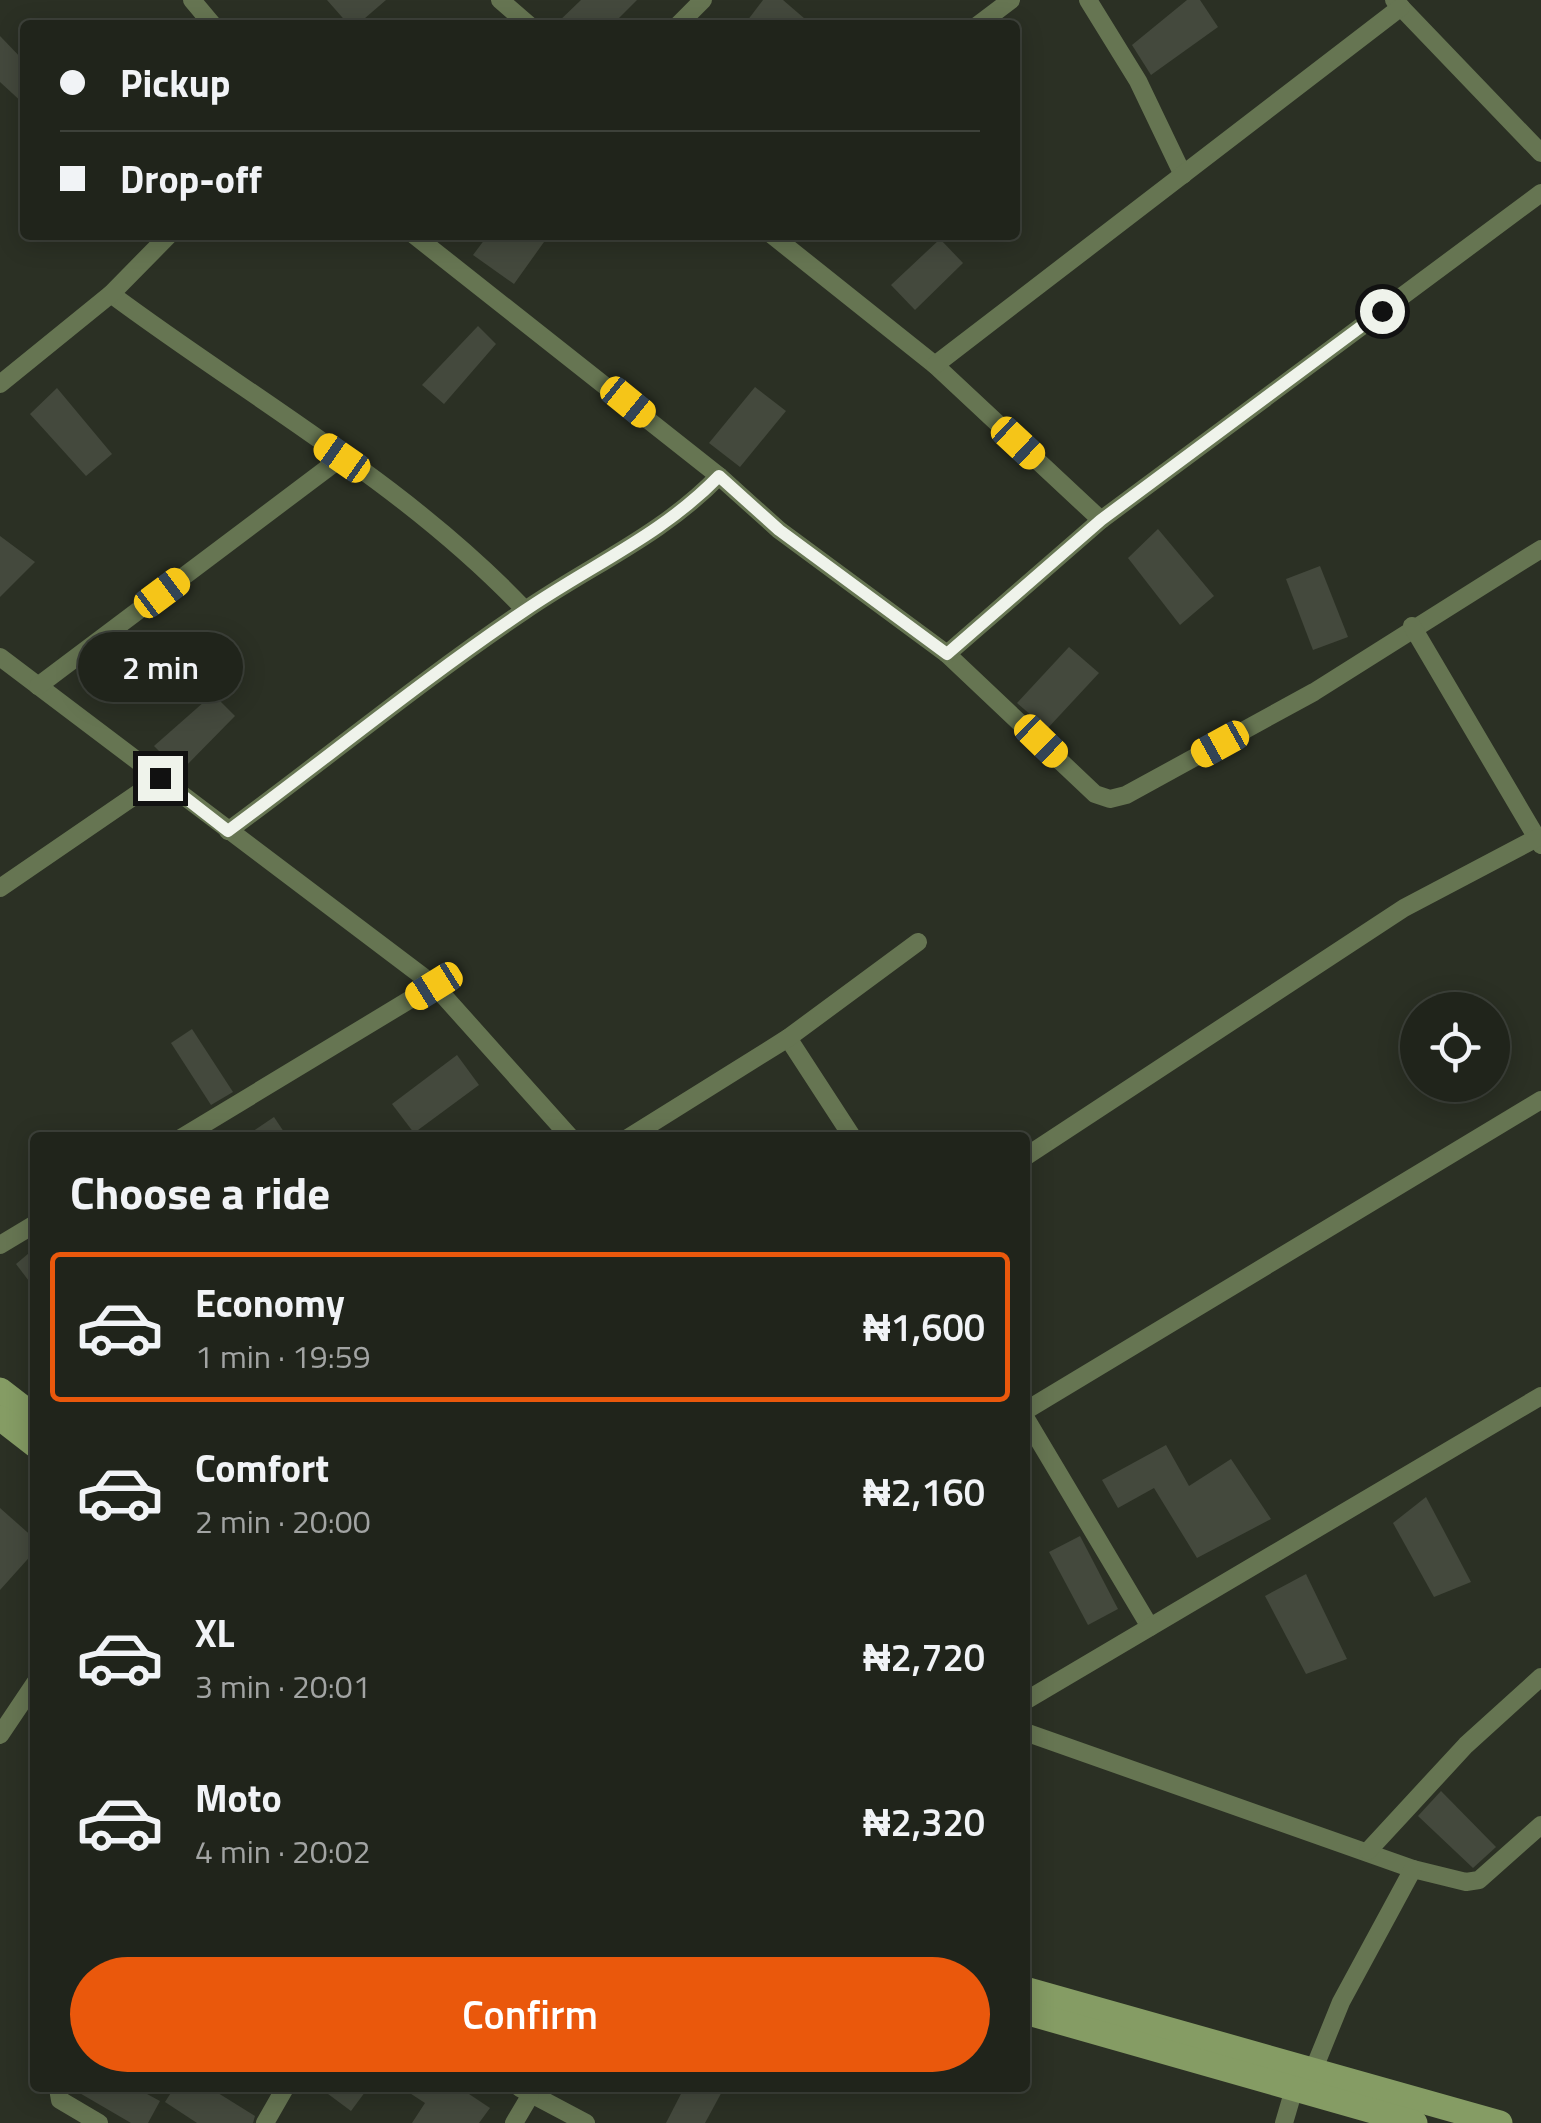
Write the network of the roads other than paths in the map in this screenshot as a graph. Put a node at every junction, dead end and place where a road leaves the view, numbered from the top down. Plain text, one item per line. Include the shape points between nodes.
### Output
1 (192, 0) edge
2 (500, 0) edge
3 (703, 0) edge
4 (1011, 0) edge
5 (1088, 0) edge
6 (1398, 4) edge
7 (210, 20) edge
8 (524, 20) edge
9 (683, 20) edge
10 (985, 20) edge
11 (1541, 154) edge
12 (1183, 174) junction
13 (1541, 192) edge
14 (164, 240) edge
15 (420, 240) edge
16 (779, 240) edge
17 (111, 294) junction
18 (935, 365) junction
19 (0, 384) edge
20 (342, 458) junction
21 (719, 476) junction
22 (1101, 520) junction
23 (1541, 548) edge
24 (525, 610) junction
25 (1412, 626) junction
26 (947, 654) junction
27 (0, 657) edge
28 (38, 686) junction
29 (160, 778) junction
30 (228, 831) junction
31 (1539, 842) edge
32 (0, 888) edge
33 (918, 942) dead end
34 (434, 986) junction
35 (788, 1038) junction
36 (1541, 1100) edge
37 (191, 1132) edge
38 (566, 1132) edge
39 (638, 1132) edge
40 (850, 1132) edge
41 (1030, 1154) edge
42 (30, 1227) edge
43 (0, 1245) edge
44 (0, 1390) edge
45 (1541, 1396) edge
46 (1030, 1411) edge
47 (30, 1413) edge
48 (0, 1418) edge
49 (1030, 1423) edge
50 (30, 1440) edge
51 (1150, 1627) junction
52 (1541, 1677) edge
53 (30, 1695) edge
54 (1030, 1698) edge
55 (1030, 1734) edge
56 (0, 1735) edge
57 (1541, 1825) edge
58 (1368, 1851) junction
59 (1413, 1869) junction
60 (1030, 1990) edge
61 (1030, 2013) edge
62 (1304, 2080) junction
63 (59, 2092) edge
64 (283, 2092) edge
65 (525, 2092) edge
66 (99, 2123) edge
67 (265, 2123) edge
68 (514, 2123) edge
69 (586, 2123) edge
70 (1284, 2123) edge
71 (1415, 2123) edge
72 (1500, 2123) edge

1 - 7 street
2 - 8 street
3 - 9 street
4 - 10 street
5 - 12 street via 1138,81
6 - 11 street
6 - 12 street
12 - 18 street
13 - 22 street
14 - 17 street
15 - 21 street
16 - 18 street
17 - 19 street
17 - 20 street
18 - 22 street
20 - 24 street via 485,567
20 - 28 street
21 - 24 street via 641,542
21 - 26 street via 779,530
22 - 26 street
23 - 25 street
24 - 30 street
25 - 26 street via 1314,692 1110,799 1095,794
25 - 31 street
27 - 28 street
28 - 29 street
29 - 30 street
29 - 32 street
30 - 34 street
31 - 41 street via 1404,908
33 - 35 street
34 - 37 street
34 - 38 street
35 - 39 street
35 - 40 street
36 - 46 street
42 - 43 street
44 - 47 street
45 - 51 street
48 - 50 street
49 - 51 street
51 - 54 street
52 - 58 street via 1466,1745
53 - 56 street
55 - 58 street
57 - 59 street via 1479,1880
58 - 59 street
59 - 62 street
60 - 62 street
61 - 62 street
62 - 70 street
62 - 71 street
62 - 72 street
63 - 66 street via 60,2100
64 - 67 street
65 - 68 street
65 - 69 street

